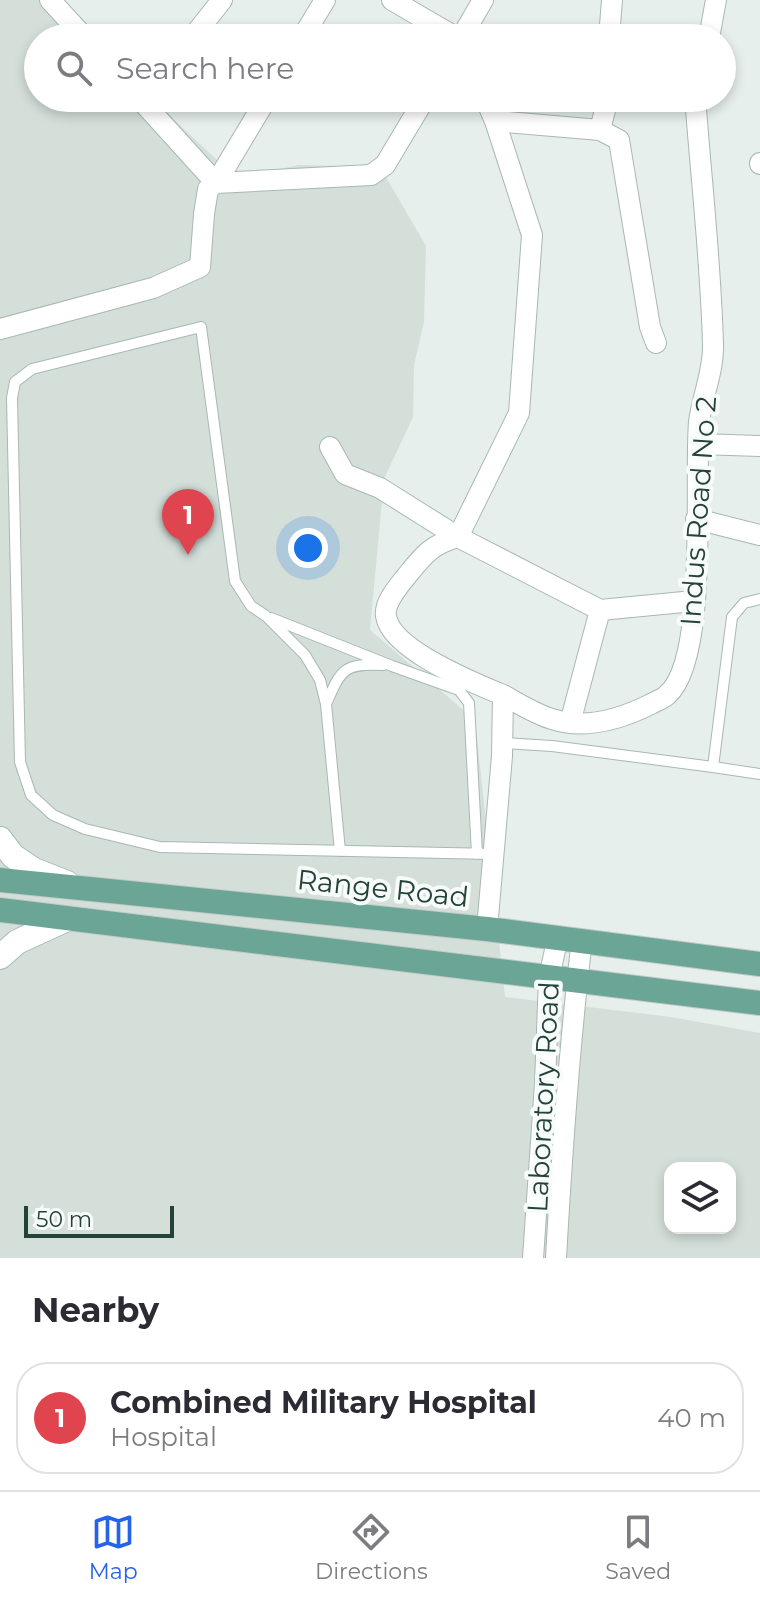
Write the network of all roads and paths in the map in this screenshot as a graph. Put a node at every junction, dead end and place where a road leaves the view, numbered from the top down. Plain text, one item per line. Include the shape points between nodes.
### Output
1 (50, 0) edge
2 (222, 0) edge
3 (325, 0) edge
4 (392, 0) edge
5 (483, 0) edge
6 (612, 0) edge
7 (716, 0) edge
8 (72, 24) edge
9 (203, 24) edge
10 (310, 24) edge
11 (434, 24) edge
12 (468, 24) edge
13 (610, 24) edge
14 (712, 24) edge
15 (153, 112) edge
16 (259, 112) edge
17 (417, 112) edge
18 (491, 112) edge
19 (604, 112) edge
20 (696, 112) edge
21 (495, 121) junction
22 (600, 130) junction
23 (216, 183) junction
24 (0, 329) edge
25 (656, 343) dead end
26 (699, 444) junction
27 (760, 446) edge
28 (330, 447) dead end
29 (696, 519) junction
30 (760, 535) edge
31 (458, 537) junction
32 (760, 599) edge
33 (694, 601) junction
34 (600, 610) junction
35 (266, 616) junction
36 (392, 666) junction
37 (503, 695) junction
38 (326, 704) junction
39 (570, 723) junction
40 (502, 743) junction
41 (713, 767) junction
42 (760, 774) edge
43 (0, 839) edge
44 (340, 851) junction
45 (485, 854) junction
46 (0, 880) edge
47 (79, 888) junction
48 (0, 910) edge
49 (67, 919) junction
50 (487, 929) junction
51 (558, 937) junction
52 (582, 940) junction
53 (0, 957) edge
54 (760, 964) edge
55 (549, 977) junction
56 (577, 981) junction
57 (760, 1003) edge
58 (533, 1258) edge
59 (556, 1258) edge

1 - 8 street
2 - 9 street
3 - 10 street
4 - 11 street
5 - 12 street
6 - 13 street
7 - 14 street
15 - 23 street
16 - 23 street
17 - 23 street via 385,165 371,175
18 - 21 street
19 - 22 street
20 - 26 street, Indus Road No 2 via 714,349
21 - 22 street
21 - 31 street via 532,235 519,413
22 - 25 street via 619,140
23 - 24 street via 208,189 200,267 153,288
26 - 27 street
26 - 29 street, Indus Road No 2
28 - 31 street via 345,474 380,488
29 - 30 street
29 - 33 street, Indus Road No 2
31 - 34 street
31 - 37 street, Indus Road No 2 via 440,542 422,557 396,589 386,618 406,644 425,657
32 - 41 lane via 744,603 732,617
33 - 34 street
33 - 39 street, Indus Road No 2 via 682,675 667,695 605,722
34 - 39 street
35 - 36 lane
35 - 38 lane via 305,655
35 - 44 lane via 251,606 235,581 201,327 32,369 15,382 20,762 31,795 53,815 85,829 160,847
36 - 38 lane via 350,668 339,675
36 - 45 lane via 459,690 469,703
37 - 39 street, Indus Road No 2 via 550,719
37 - 40 street
38 - 44 lane
40 - 41 lane
40 - 45 street
41 - 42 lane
43 - 47 main road via 34,870
44 - 45 lane
45 - 50 street
46 - 47 main road, Range Road
47 - 50 main road, Range Road
48 - 49 main road
49 - 53 main road via 17,942
49 - 55 main road
50 - 51 main road, Range Road
51 - 52 main road, Range Road
51 - 55 street, Laboratory Road
52 - 54 main road, Range Road
52 - 56 street, Laboratory Road
55 - 56 main road
55 - 58 street, Laboratory Road
56 - 57 main road
56 - 59 street, Laboratory Road

